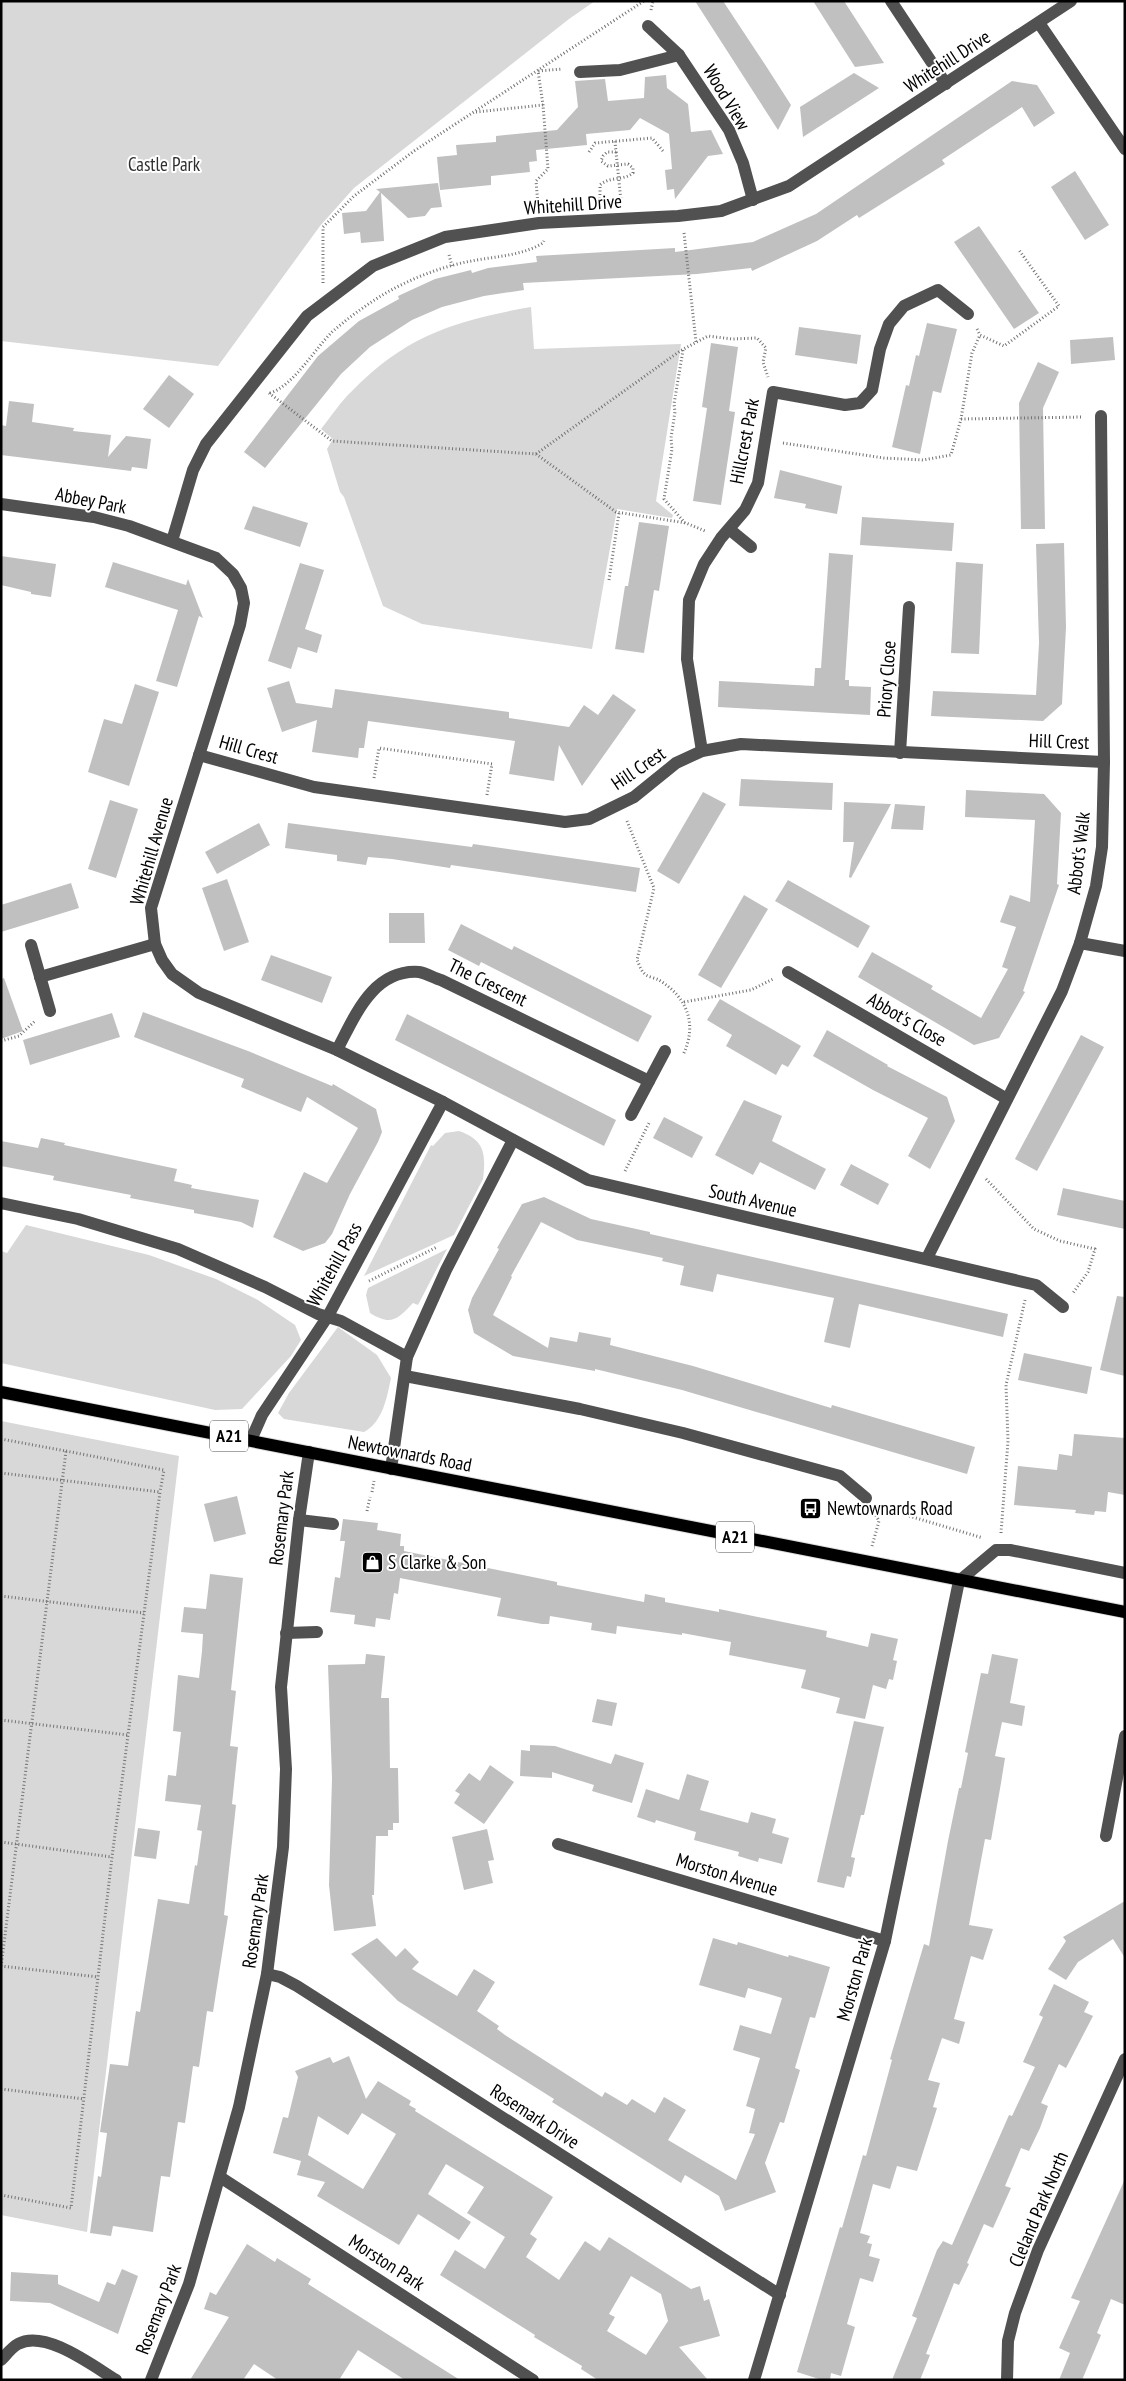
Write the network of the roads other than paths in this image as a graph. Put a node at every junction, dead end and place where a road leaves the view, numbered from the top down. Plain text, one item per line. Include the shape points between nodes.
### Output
1 (891, 1) edge
2 (1072, 1) edge
3 (1038, 23) junction
4 (648, 26) dead end
5 (679, 55) junction
6 (580, 72) road end
7 (946, 84) junction
8 (1125, 149) edge
9 (753, 200) junction
10 (968, 314) road end
11 (1100, 416) road end
12 (1, 504) edge
13 (725, 534) junction
14 (172, 541) junction
15 (751, 547) dead end
16 (909, 607) dead end
17 (702, 751) junction
18 (900, 754) junction
19 (199, 755) junction
20 (1104, 762) junction
21 (155, 944) junction
22 (1080, 944) junction
23 (31, 945) dead end
24 (1125, 951) edge
25 (788, 972) road end
26 (40, 976) junction
27 (50, 1011) road end
28 (337, 1050) junction
29 (665, 1051) dead end
30 (649, 1081) junction
31 (1007, 1099) junction
32 (443, 1102) junction
33 (631, 1115) dead end
34 (513, 1140) junction
35 (1, 1203) edge
36 (926, 1258) junction
37 (1063, 1308) road end
38 (328, 1316) junction
39 (407, 1357) junction
40 (405, 1376) junction
41 (1, 1392) edge
42 (251, 1440) junction
43 (308, 1452) junction
44 (391, 1469) junction
45 (866, 1498) road end
46 (299, 1520) junction
47 (333, 1524) dead end
48 (1125, 1573) edge
49 (959, 1581) junction
50 (1125, 1612) edge
51 (317, 1632) dead end
52 (286, 1633) junction
53 (1125, 1736) edge
54 (1106, 1836) dead end
55 (558, 1844) dead end
56 (885, 1941) junction
57 (267, 1974) junction
58 (1125, 2059) edge
59 (220, 2177) junction
60 (780, 2296) junction
61 (1, 2360) edge
62 (116, 2380) edge
63 (151, 2380) edge
64 (533, 2380) edge
65 (754, 2380) edge
66 (1007, 2380) edge

1 - 7 street
2 - 3 street, Whitehill Drive
3 - 7 street, Whitehill Drive
3 - 8 street
4 - 5 street, Wood View
5 - 6 street via 620,70
5 - 9 street, Wood View via 729,130 743,163
7 - 9 street, Whitehill Drive via 789,186
9 - 14 street, Whitehill Drive via 721,211 682,216 543,223 445,237 373,266 308,316 206,444 193,470
10 - 13 street, Hillcrest Park via 938,290 904,306 889,324 872,390 860,403 845,405 772,392 758,483 745,510
11 - 20 street, Abbot's Walk
12 - 14 street, Abbey Park via 94,516
13 - 15 street
13 - 17 street, Hillcrest Park via 704,564 689,600 687,659
14 - 19 street, Whitehill Avenue via 216,558 233,574 241,588 244,603 240,626
16 - 18 street, Priory Close
17 - 18 street, Hill Crest via 741,744
17 - 19 street, Hill Crest via 676,763 634,797 589,819 565,822 314,787
18 - 20 street, Hill Crest
19 - 21 street, Whitehill Avenue via 155,891 151,917
20 - 22 street, Abbot's Walk via 1102,847 1096,886
21 - 26 street
21 - 28 street, Whitehill Avenue via 172,974 199,993
22 - 24 street
22 - 31 street, Abbot's Walk via 1062,992
23 - 26 street
25 - 31 street, Abbot's Close
26 - 27 street
28 - 30 street, The Crescent via 358,1007 380,983 401,973 421,972
28 - 32 street, Whitehill Avenue
29 - 30 street
30 - 33 street
31 - 36 street, Abbot's Walk
32 - 34 street, South Avenue
32 - 38 street, Whitehill Pass
34 - 36 street, South Avenue via 588,1180
34 - 39 street
35 - 38 street via 78,1219 178,1249
36 - 37 street, South Avenue via 1036,1285
38 - 39 street
38 - 42 street, Whitehill Pass via 262,1415
39 - 40 street
40 - 44 street
40 - 45 street via 683,1433 840,1476
41 - 42 main road, Newtownards Road / A21
42 - 43 main road, Newtownards Road / A21
43 - 44 main road, Newtownards Road / A21
43 - 46 street, Rosemary Park
44 - 49 main road, Newtownards Road / A21
46 - 47 street
46 - 52 street, Rosemary Park
48 - 49 street via 996,1550
49 - 50 main road, Newtownards Road / A21
49 - 56 street, Morston Park
51 - 52 street
52 - 57 street, Rosemary Park via 281,1687 286,1769 283,1847
53 - 54 street
55 - 56 street, Morston Avenue
56 - 60 street, Morston Park
57 - 59 street, Rosemary Park via 239,2107
57 - 60 street, Rosemark Drive via 298,1986
58 - 66 street, Cleland Park North via 1038,2250 1008,2341
59 - 63 street, Rosemary Park via 189,2284
59 - 64 street, Morston Park
60 - 65 street, Morston Park
61 - 62 street via 19,2344 37,2340 59,2347

